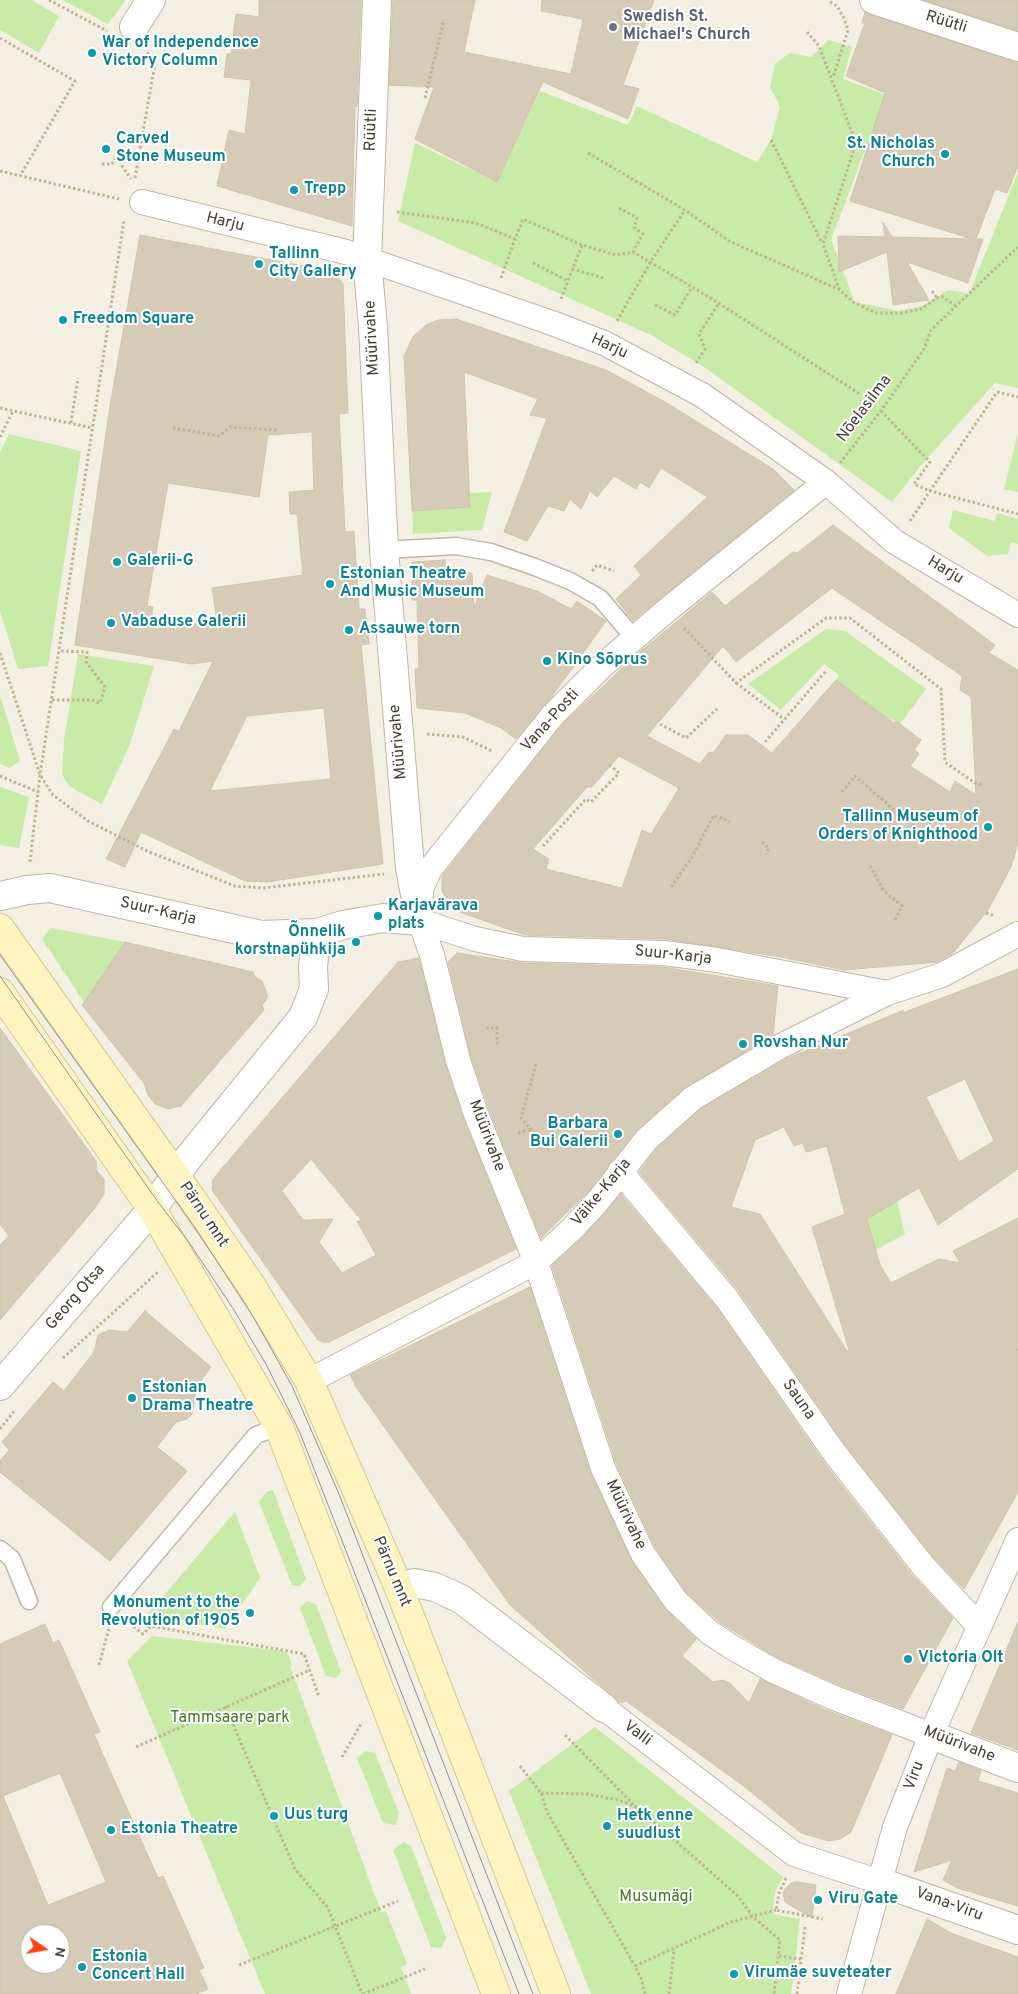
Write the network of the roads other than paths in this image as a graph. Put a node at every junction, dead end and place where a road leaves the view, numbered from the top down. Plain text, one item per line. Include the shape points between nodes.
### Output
1 (151, 0) edge
2 (377, 0) edge
3 (874, 0) edge
4 (130, 37) road end
5 (1018, 48) edge
6 (132, 199) road end
7 (368, 260) junction
8 (826, 482) junction
9 (384, 550) junction
10 (1018, 614) edge
11 (634, 638) junction
12 (0, 896) edge
13 (420, 921) junction
14 (0, 928) edge
15 (317, 933) junction
16 (1018, 934) edge
17 (0, 992) edge
18 (887, 992) junction
19 (620, 1171) junction
20 (176, 1176) junction
21 (152, 1209) junction
22 (536, 1262) junction
23 (308, 1380) junction
24 (0, 1386) edge
25 (279, 1427) junction
26 (1018, 1540) edge
27 (0, 1549) edge
28 (399, 1588) junction
29 (29, 1601) dead end
30 (111, 1607) road end
31 (980, 1626) junction
32 (604, 1708) joint
33 (930, 1734) junction
34 (1018, 1768) edge
35 (880, 1882) junction
36 (1018, 1930) edge
37 (496, 1994) edge
38 (556, 1994) edge
39 (849, 1994) edge

1 - 4 street
2 - 7 street, Rüütli
3 - 5 street, Rüütli
6 - 7 street, Harju
7 - 8 street, Harju via 604,343 702,395
7 - 9 street, Müürivahe
8 - 10 street, Harju via 896,542
8 - 11 street, Vana-Posti
9 - 11 lane via 456,546 491,552 536,567 600,598
9 - 13 street, Müürivahe via 410,868
11 - 13 street, Vana-Posti via 552,716 430,869 421,889
12 - 15 street, Suur-Karja via 50,888 261,935
13 - 15 street, Suur-Karja via 383,918
13 - 18 street, Suur-Karja via 475,939 523,948 664,953
13 - 22 street, Müürivahe via 432,955 458,1060
14 - 20 main road, Pärnu mnt
15 - 20 street via 312,966 314,989 303,1017
16 - 18 street, Suur-Karja via 942,975
17 - 21 main road
18 - 19 street, Väike-Karja via 781,1046 693,1098 646,1140
19 - 22 street, Väike-Karja via 598,1201
19 - 31 street, Sauna via 727,1298 836,1455 924,1567
20 - 21 street, Pärnu mnt
20 - 23 main road, Pärnu mnt via 251,1285
21 - 24 street, Georg Otsa
21 - 25 main road
22 - 23 street, Väike-Karja
22 - 33 street, Müürivahe via 603,1468 643,1554 676,1601 708,1632 774,1671
23 - 28 main road, Pärnu mnt
25 - 30 lane via 256,1435
25 - 37 main road
26 - 31 street, Viru
27 - 29 lane via 12,1559
28 - 32 street, Valli via 414,1583 435,1587 461,1599
28 - 38 main road, Pärnu mnt
31 - 33 street, Viru
32 - 35 street, Valli via 794,1854
33 - 34 street, Müürivahe
33 - 35 street, Viru via 895,1827
35 - 36 street, Vana-Viru
35 - 39 street, Viru

